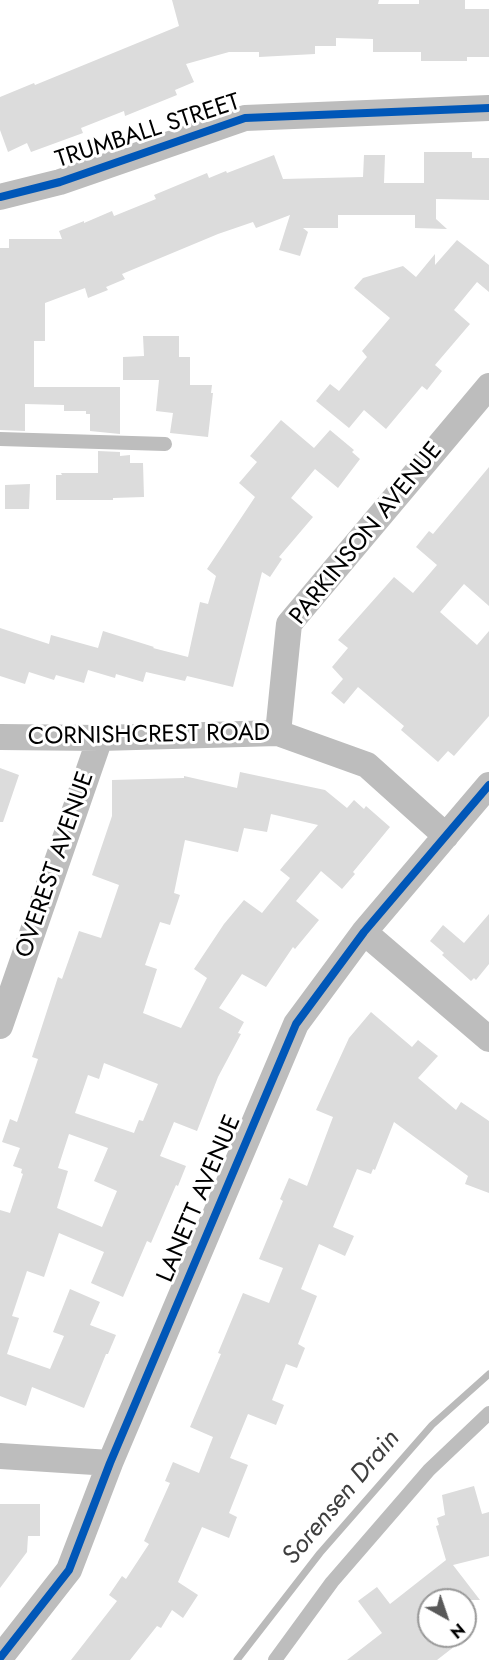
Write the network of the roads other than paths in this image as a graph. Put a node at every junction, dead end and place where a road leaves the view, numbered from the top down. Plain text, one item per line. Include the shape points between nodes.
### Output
1 (489, 108) edge
2 (0, 197) edge
3 (489, 386) edge
4 (0, 439) edge
5 (165, 444) dead end
6 (278, 733) junction
7 (0, 737) edge
8 (100, 738) junction
9 (489, 785) edge
10 (446, 836) junction
11 (364, 932) junction
12 (0, 1026) edge
13 (489, 1039) edge
14 (489, 1413) edge
15 (0, 1456) edge
16 (110, 1463) junction
17 (0, 1658) edge
18 (275, 1660) edge

1 - 2 street, TRUMBALL STREET via 245,118 60,182
3 - 6 street, PARKINSON AVENUE via 289,624
4 - 5 lane
6 - 8 street, CORNISHCREST ROAD
6 - 10 street, CORNISHCREST ROAD via 367,765
7 - 8 street, CORNISHCREST ROAD
8 - 12 street, OVEREST AVENUE
9 - 10 street, LANETT AVENUE
10 - 11 street, LANETT AVENUE
11 - 13 street
11 - 16 street, LANETT AVENUE via 296,1024
14 - 18 lane via 421,1478 332,1582
15 - 16 street
16 - 17 street, LANETT AVENUE via 69,1570

